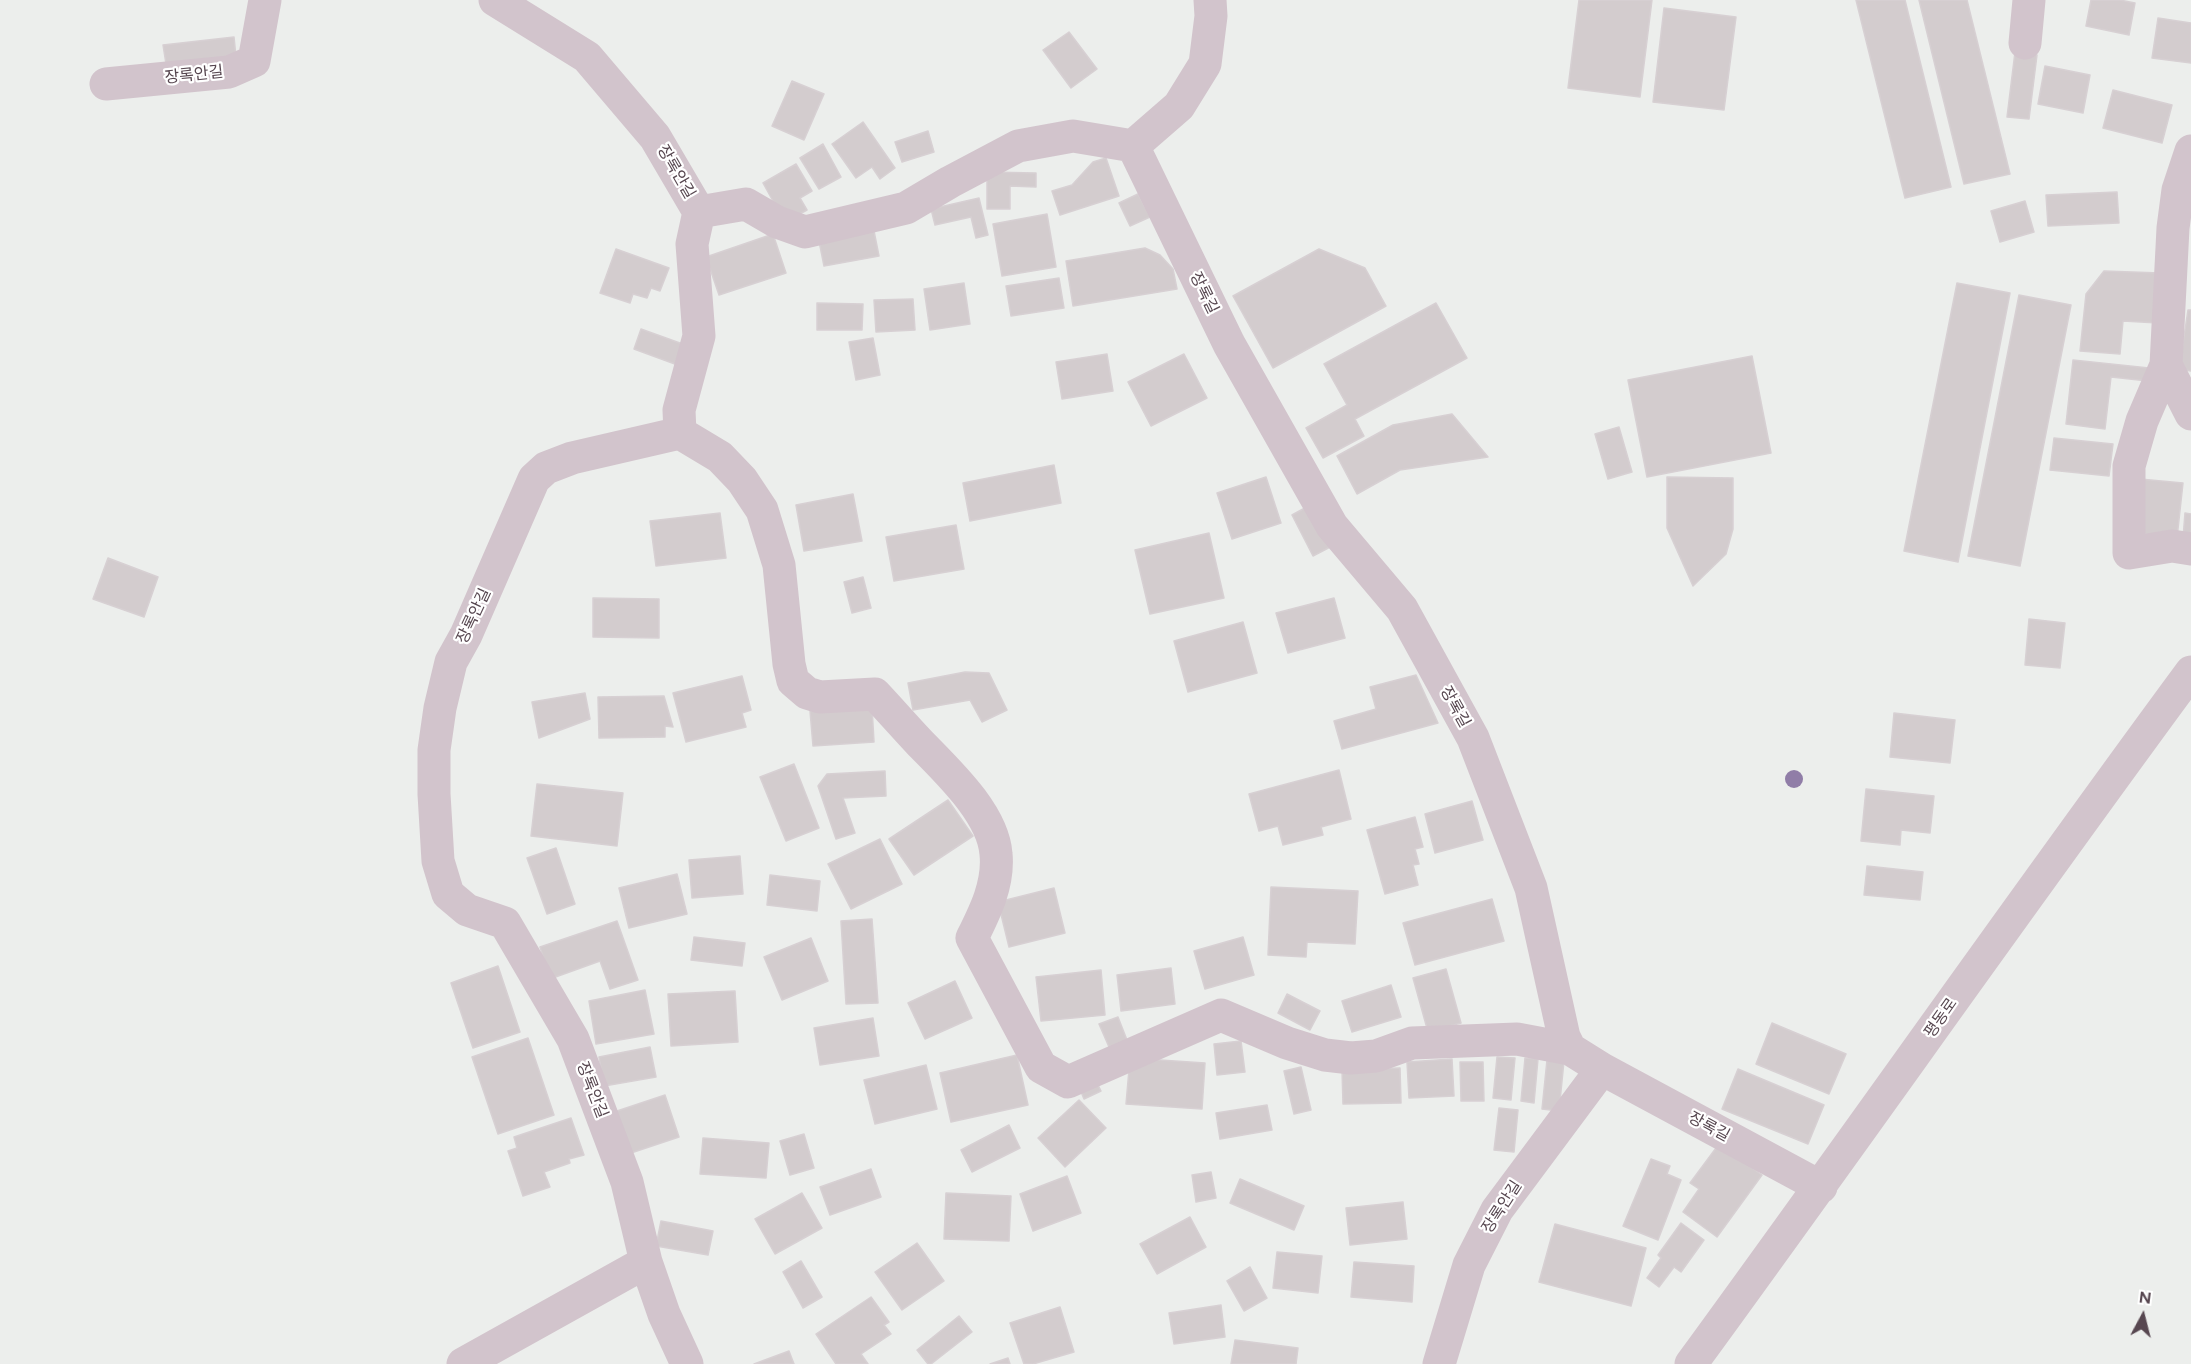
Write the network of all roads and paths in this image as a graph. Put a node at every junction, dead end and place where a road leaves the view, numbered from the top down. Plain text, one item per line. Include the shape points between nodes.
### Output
1 (265, 0) edge
2 (495, 0) edge
3 (1210, 0) edge
4 (2029, 0) edge
5 (2025, 43) dead end
6 (106, 84) dead end
7 (1133, 146) junction
8 (2191, 151) edge
9 (699, 212) junction
10 (2166, 365) junction
11 (2191, 414) edge
12 (680, 433) junction
13 (2191, 549) edge
14 (2191, 672) edge
15 (1570, 1049) junction
16 (1602, 1069) junction
17 (1821, 1187) junction
18 (646, 1262) junction
19 (463, 1364) edge
20 (687, 1364) edge
21 (1439, 1364) edge
22 (1691, 1364) edge

1 - 6 street, 장록안길 via 254,60 229,72
2 - 9 street, 장록안길 via 587,57 656,137
3 - 7 street via 1205,64 1179,106
4 - 5 street
7 - 9 street via 1073,136 1018,146 906,208 805,232 746,204
7 - 15 street, 장록길 via 1229,344 1332,526 1402,609 1473,738 1531,888
8 - 10 street via 2178,190 2173,228
9 - 12 street, 장록안길 via 692,244 699,336 679,410
10 - 11 street
10 - 13 street via 2142,421 2129,466 2129,553 2172,546
12 - 15 street via 720,457 762,510 779,565 793,681 807,693 820,697 875,694 961,785 986,822 996,852 996,872 986,911 972,938 1041,1067 1068,1082 1221,1015 1287,1043 1325,1055 1351,1058 1377,1056 1412,1043 1517,1039
12 - 18 street, 장록안길 via 572,458 546,468 534,479 451,662 434,750 438,861 448,894 467,910 505,923 573,1039 627,1182
14 - 17 street, 평동로
15 - 16 street, 장록길
16 - 17 street, 장록길
16 - 21 street, 장록안길 via 1497,1210 1469,1265
17 - 22 street, 평동로
18 - 19 street
18 - 20 street, 장록안길

